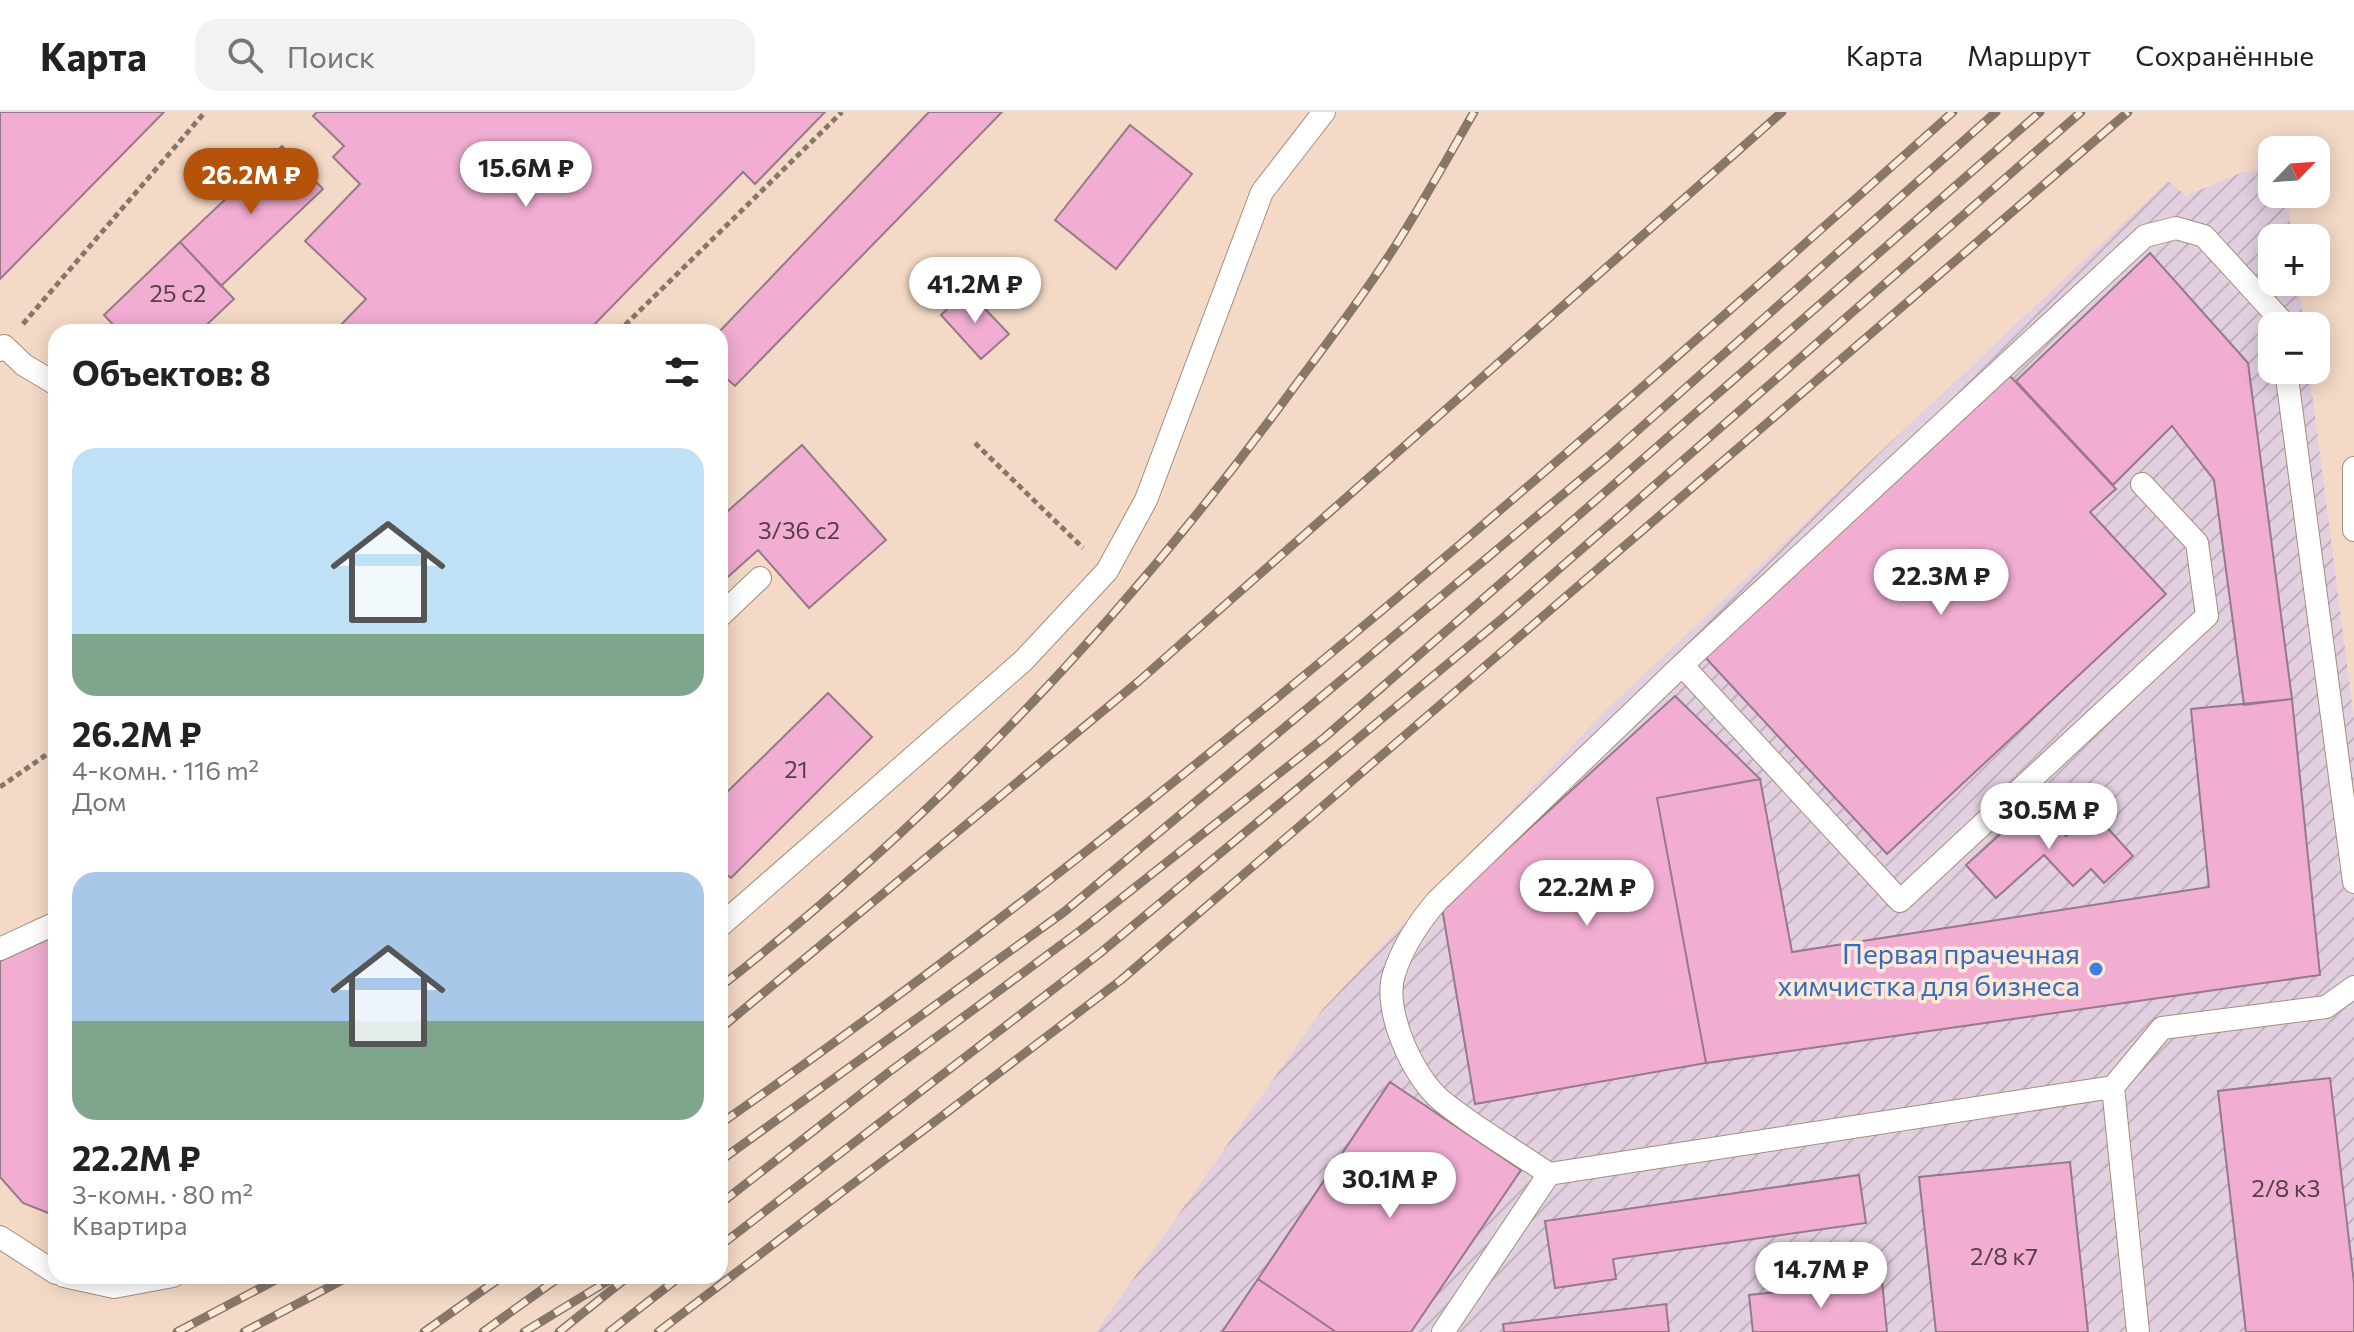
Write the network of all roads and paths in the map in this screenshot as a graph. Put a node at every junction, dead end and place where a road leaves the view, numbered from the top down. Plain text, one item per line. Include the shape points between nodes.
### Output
1 (205, 112) edge
2 (842, 112) edge
3 (1324, 112) edge
4 (2274, 312) edge
5 (626, 324) edge
6 (2, 348) edge
7 (48, 379) edge
8 (2288, 384) edge
9 (975, 443) dead end
10 (2354, 468) edge
11 (2142, 484) dead end
12 (2354, 530) edge
13 (1107, 571) junction
14 (760, 578) dead end
15 (728, 608) edge
16 (1682, 665) junction
17 (48, 754) edge
18 (0, 787) edge
19 (2354, 882) edge
20 (728, 919) edge
21 (48, 927) edge
22 (0, 949) edge
23 (2354, 987) edge
24 (2113, 1087) junction
25 (1549, 1174) junction
26 (0, 1237) edge
27 (48, 1268) edge
28 (100, 1284) edge
29 (130, 1284) edge
30 (1443, 1332) edge
31 (2138, 1332) edge

1 - 6 path
2 - 5 path
3 - 13 lane via 1262,192 1146,500
4 - 16 lane via 2204,236 2176,228 2145,236
6 - 7 lane
8 - 19 lane
9 - 13 path
10 - 12 lane
11 - 16 lane via 2197,543 2207,616 1900,901
13 - 20 lane via 1023,661
14 - 15 lane
16 - 25 lane via 1437,901 1412,931 1392,978 1396,1026 1412,1066 1440,1100
17 - 18 path
21 - 22 lane
23 - 24 lane via 2326,1007 2162,1028
24 - 25 lane
24 - 31 lane
25 - 30 lane
26 - 27 lane
28 - 29 lane

